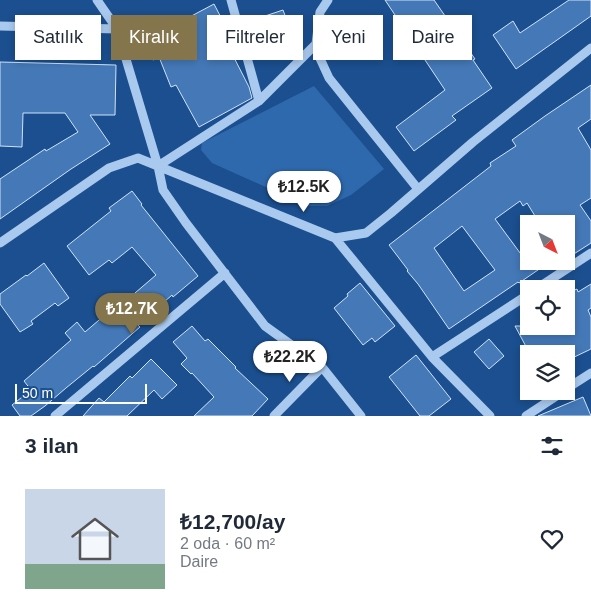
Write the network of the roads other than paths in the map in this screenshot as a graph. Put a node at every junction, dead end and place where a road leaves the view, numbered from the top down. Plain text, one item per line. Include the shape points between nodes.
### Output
1 (97, 0) edge
2 (231, 0) edge
3 (328, 0) edge
4 (320, 15) edge
5 (111, 20) edge
6 (0, 26) edge
7 (111, 29) edge
8 (313, 47) edge
9 (591, 48) edge
10 (126, 60) edge
11 (321, 60) edge
12 (259, 101) junction
13 (158, 166) junction
14 (418, 189) junction
15 (334, 238) junction
16 (0, 243) edge
17 (591, 253) edge
18 (225, 273) junction
19 (550, 280) edge
20 (520, 300) edge
21 (432, 357) junction
22 (322, 367) junction
23 (591, 373) edge
24 (575, 383) edge
25 (550, 400) edge
26 (55, 416) edge
27 (274, 416) edge
28 (361, 416) edge
29 (490, 416) edge
30 (526, 416) edge

1 - 5 street
2 - 12 street
3 - 4 street
6 - 7 street
8 - 12 street
9 - 14 street
10 - 13 street
11 - 14 street via 329,78
12 - 13 street
13 - 15 street
13 - 16 street via 138,158 109,168
13 - 18 street via 164,190
14 - 15 street via 366,233
15 - 21 street
17 - 19 street
18 - 22 street via 265,326
18 - 26 street
20 - 21 street
21 - 29 street
22 - 27 street
22 - 28 street
23 - 24 street
25 - 30 street

